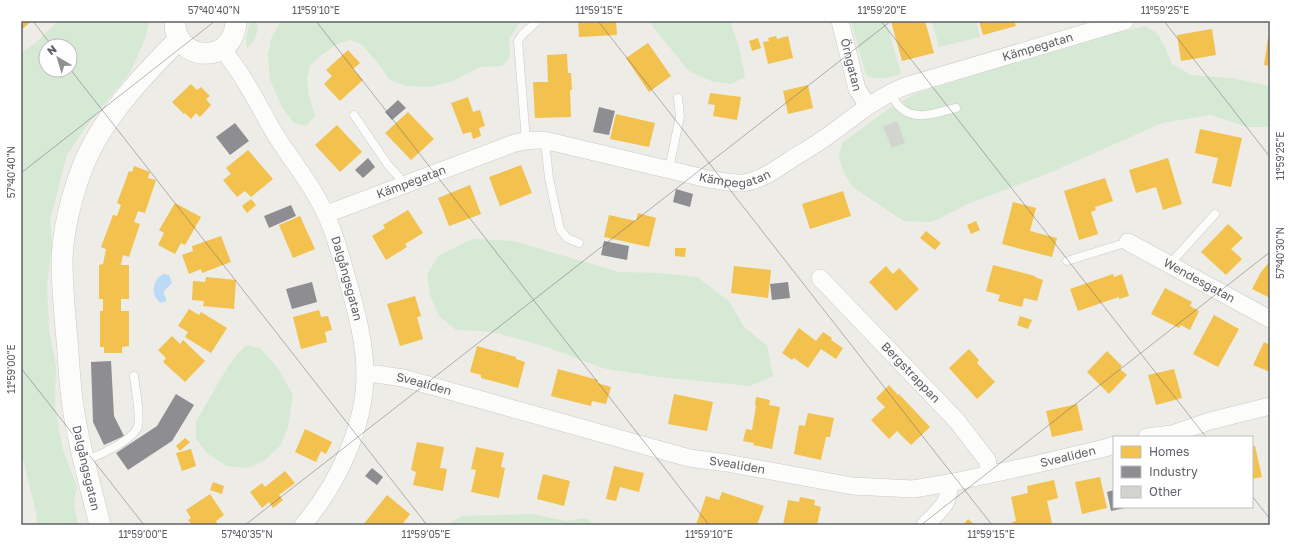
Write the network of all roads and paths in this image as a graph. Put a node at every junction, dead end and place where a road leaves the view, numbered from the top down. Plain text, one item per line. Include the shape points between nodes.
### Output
1 (236, 21) edge
2 (537, 21) edge
3 (840, 21) edge
4 (1125, 21) edge
5 (177, 30) edge
6 (222, 49) junction
7 (890, 92) junction
8 (678, 98) dead end
9 (868, 106) junction
10 (956, 108) dead end
11 (354, 115) dead end
12 (526, 140) junction
13 (548, 141) junction
14 (669, 169) junction
15 (402, 185) junction
16 (326, 214) junction
17 (1215, 214) dead end
18 (1128, 242) joint
19 (579, 243) dead end
20 (1067, 261) dead end
21 (1169, 265) junction
22 (820, 278) dead end
23 (1270, 319) edge
24 (365, 374) junction
25 (134, 376) dead end
26 (1270, 406) edge
27 (1155, 436) edge
28 (1113, 445) edge
29 (84, 461) junction
30 (990, 474) junction
31 (949, 483) junction
32 (100, 525) edge
33 (303, 525) edge
34 (925, 525) edge

1 - 6 street via 233,36
2 - 12 lane via 518,41
3 - 9 street, Örngatan via 857,89
4 - 7 street, Kämpegatan
5 - 6 street via 186,47 194,52 214,53
5 - 29 street, Dalgångsgatan via 94,142 83,167 66,225 62,258 63,299 74,413
6 - 16 street, Dalgångsgatan via 240,72
7 - 9 street, Kämpegatan
7 - 10 lane via 899,108 908,113 921,116
8 - 14 lane via 680,116
9 - 14 street, Kämpegatan via 794,158 769,173 744,183 708,179
11 - 15 lane via 399,177
12 - 13 street, Kämpegatan
12 - 15 street, Kämpegatan
13 - 14 street, Kämpegatan
13 - 19 lane via 546,151 549,178 560,229 567,238
15 - 16 street, Kämpegatan
16 - 24 street, Dalgångsgatan via 354,306 363,346
17 - 21 lane
18 - 20 lane
18 - 21 street, Wendesgatan
21 - 23 street, Wendesgatan
22 - 30 street, Bergstrappan via 957,421 987,460
24 - 31 street, Svealiden via 403,378 689,458 852,486 913,488
24 - 33 street, Dalgångsgatan via 362,410 346,455 330,487
25 - 29 lane via 138,426 131,436 119,445
26 - 27 street via 1210,421 1172,434
28 - 30 street, Svealiden
29 - 32 street, Dalgångsgatan
30 - 31 street, Svealiden
31 - 34 street via 950,494 945,504

